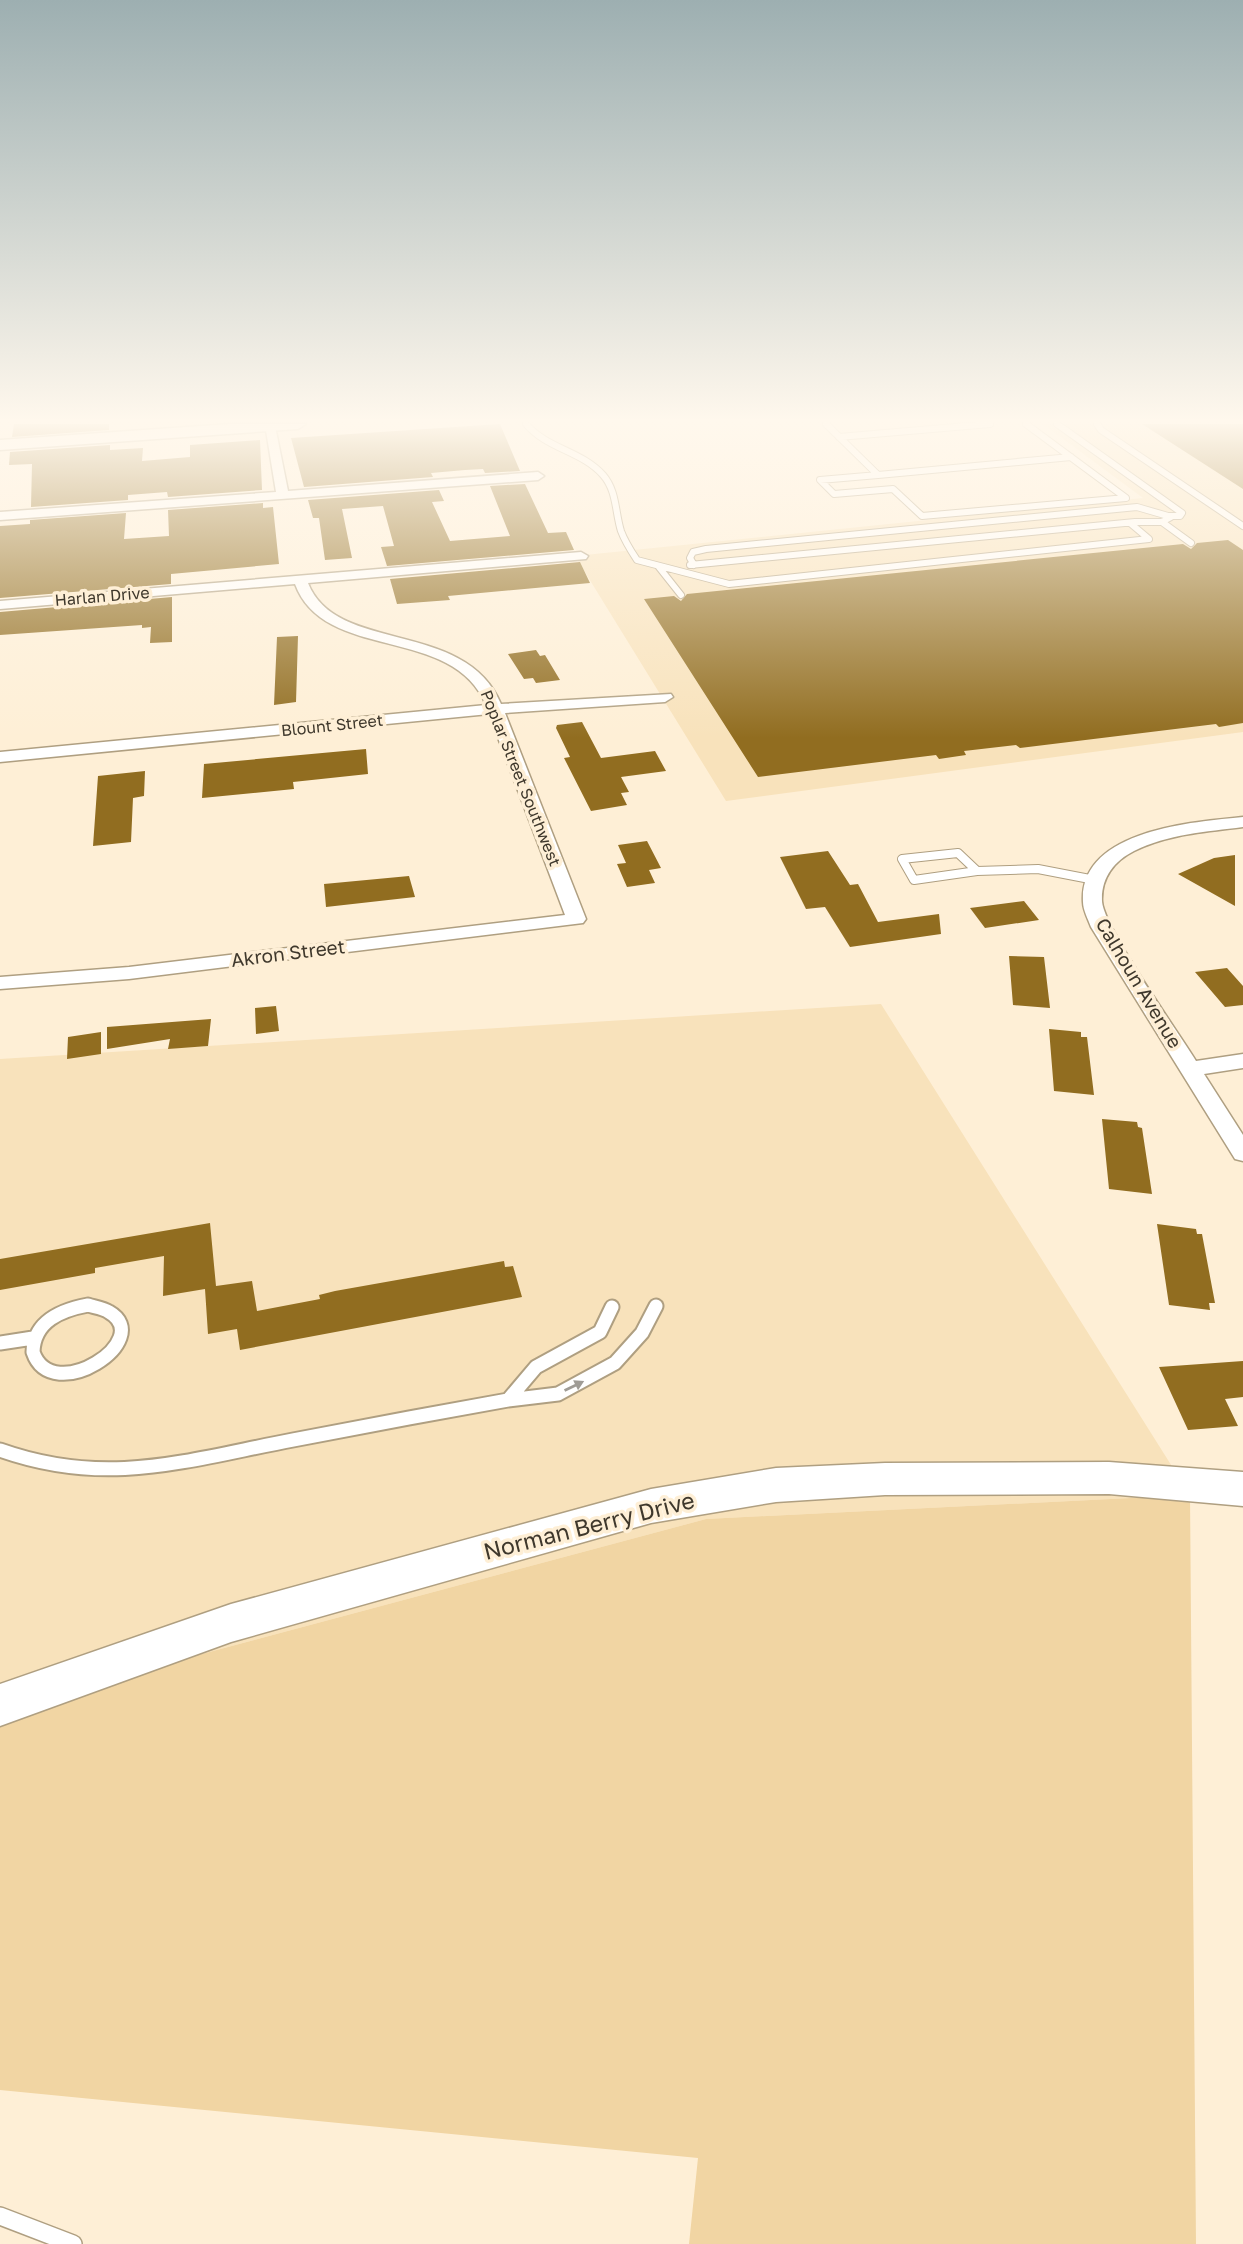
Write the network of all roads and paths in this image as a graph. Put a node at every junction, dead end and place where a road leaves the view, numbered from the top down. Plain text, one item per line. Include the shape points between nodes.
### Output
1 (620, 529) edge
2 (911, 529) edge
3 (1070, 529) edge
4 (1137, 529) edge
5 (1170, 529) edge
6 (1191, 543) dead end
7 (581, 556) dead end
8 (718, 562) junction
9 (694, 565) junction
10 (660, 566) junction
11 (715, 579) junction
12 (300, 580) junction
13 (681, 595) dead end
14 (0, 605) edge
15 (665, 697) dead end
16 (495, 709) junction
17 (0, 757) edge
18 (1243, 822) edge
19 (977, 871) junction
20 (1095, 880) junction
21 (576, 919) joint
22 (0, 983) edge
23 (1243, 1061) edge
24 (1191, 1069) junction
25 (1243, 1153) edge
26 (656, 1306) dead end
27 (612, 1307) dead end
28 (33, 1338) junction
29 (0, 1343) edge
30 (508, 1399) junction
31 (0, 1450) edge
32 (1243, 1489) edge
33 (0, 1705) edge
34 (0, 2216) edge
35 (73, 2244) edge

1 - 10 lane via 637,560
2 - 9 lane via 693,552
3 - 8 lane
4 - 11 lane via 1149,539 729,584
5 - 6 lane
7 - 12 street, Harlan Drive
8 - 9 lane
8 - 11 lane via 711,571
9 - 10 lane
10 - 11 lane
10 - 13 lane
12 - 14 street, Harlan Drive
12 - 16 street, Poplar Street Southwest via 309,600 333,618 463,666 483,684
15 - 16 street, Blount Street
16 - 17 street, Blount Street
16 - 21 street, Poplar Street Southwest
18 - 20 street via 1141,840 1119,851
19 - 19 lane via 958,853 902,859 914,880
19 - 20 lane via 1038,869
20 - 24 street, Calhoun Avenue via 1092,902 1101,927
21 - 22 street, Akron Street
23 - 24 street
24 - 25 street, Calhoun Avenue
30 -> 26 lane via 558,1394 615,1363 642,1333
27 - 30 lane via 600,1332 536,1367
28 - 28 lane via 32,1351 38,1362 50,1370 75,1371 102,1362 115,1350 122,1325 116,1314 88,1305 71,1308 41,1325
28 - 29 lane
30 - 31 lane via 156,1466 83,1471 16,1458
32 - 33 main road, Norman Berry Drive via 1109,1478 885,1479 776,1485 651,1506 231,1623
34 - 35 lane

